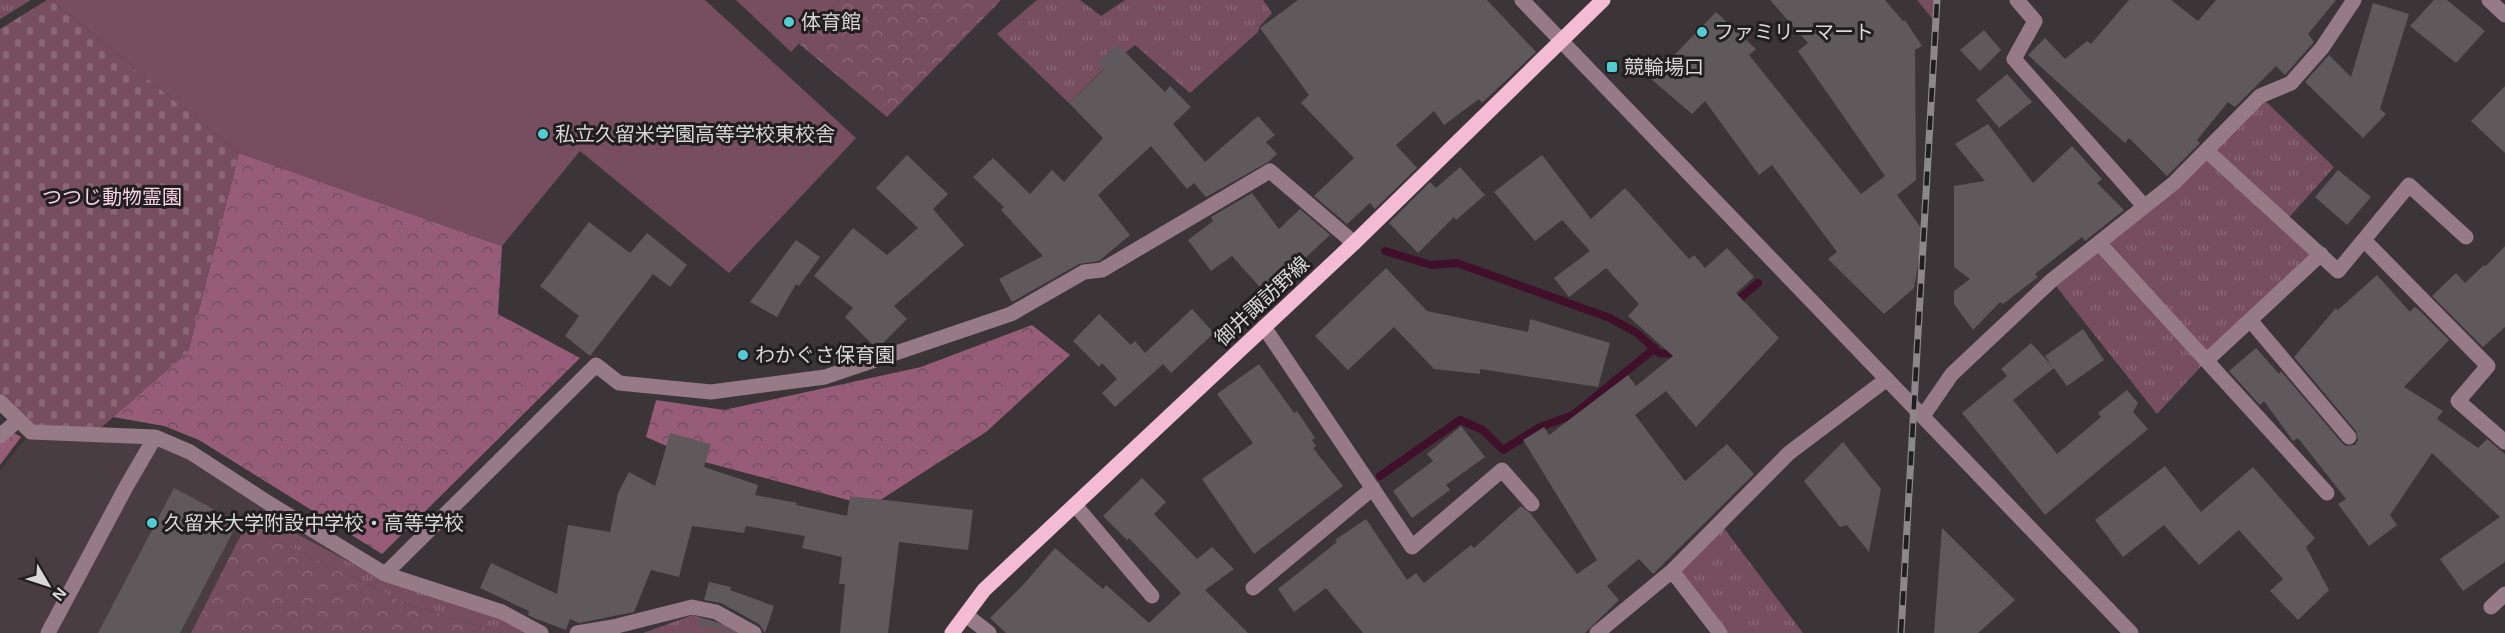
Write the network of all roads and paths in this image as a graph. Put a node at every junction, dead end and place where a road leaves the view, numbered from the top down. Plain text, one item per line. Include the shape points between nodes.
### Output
1 (1522, 0) edge
2 (1603, 0) edge
3 (2017, 0) edge
4 (2354, 0) edge
5 (2489, 0) edge
6 (2505, 15) edge
7 (1560, 40) junction
8 (2207, 151) junction
9 (2144, 206) junction
10 (2466, 237) dead end
11 (2364, 240) junction
12 (1354, 243) junction
13 (2099, 243) junction
14 (2321, 254) junction
15 (2250, 320) junction
16 (1264, 327) junction
17 (2206, 361) junction
18 (1887, 379) junction
19 (0, 402) edge
20 (1923, 416) junction
21 (18, 420) junction
22 (0, 436) edge
23 (155, 437) junction
24 (2349, 437) dead end
25 (2505, 442) edge
26 (1373, 489) junction
27 (2327, 493) dead end
28 (1532, 504) dead end
29 (1075, 505) junction
30 (1671, 571) junction
31 (385, 574) junction
32 (1252, 588) dead end
33 (2505, 594) edge
34 (1152, 596) dead end
35 (2491, 607) dead end
36 (966, 615) junction
37 (48, 633) edge
38 (541, 633) edge
39 (577, 633) edge
40 (754, 633) edge
41 (952, 633) edge
42 (989, 633) edge
43 (1597, 633) edge
44 (1720, 633) edge
45 (2131, 633) edge

1 - 7 street
2 - 7 main road, 御井諏訪野線
3 - 9 street via 2035,21 2014,59
4 - 8 street via 2322,48 2291,83 2260,96
5 - 6 street
7 - 12 main road, 御井諏訪野線
7 - 18 street
8 - 9 street
8 - 14 street
9 - 13 street
10 - 11 street via 2409,185
11 - 14 street via 2338,271
11 - 25 street via 2488,366 2458,401
12 - 16 main road, 御井諏訪野線
12 - 31 street via 1270,171 1102,270 1084,272 1011,314 825,377 711,392 619,383 596,365
13 - 17 street
13 - 20 street via 2052,280 1952,374
14 - 15 street
15 - 17 street
15 - 24 street
16 - 26 street
16 - 29 main road, 御井諏訪野線
17 - 27 street
18 - 20 street
18 - 30 street via 1789,453
19 - 21 street
20 - 45 street
21 - 22 street
21 - 23 street via 31,432
23 - 31 street via 190,452
23 - 37 street
26 - 28 street via 1412,547 1502,471
26 - 32 street
29 - 34 street
29 - 36 main road, 御井諏訪野線 via 984,590
30 - 43 street
30 - 44 street
31 - 38 street via 502,612
33 - 35 street
36 - 41 main road, 御井諏訪野線
36 - 42 street
39 - 40 street via 692,607 716,612

